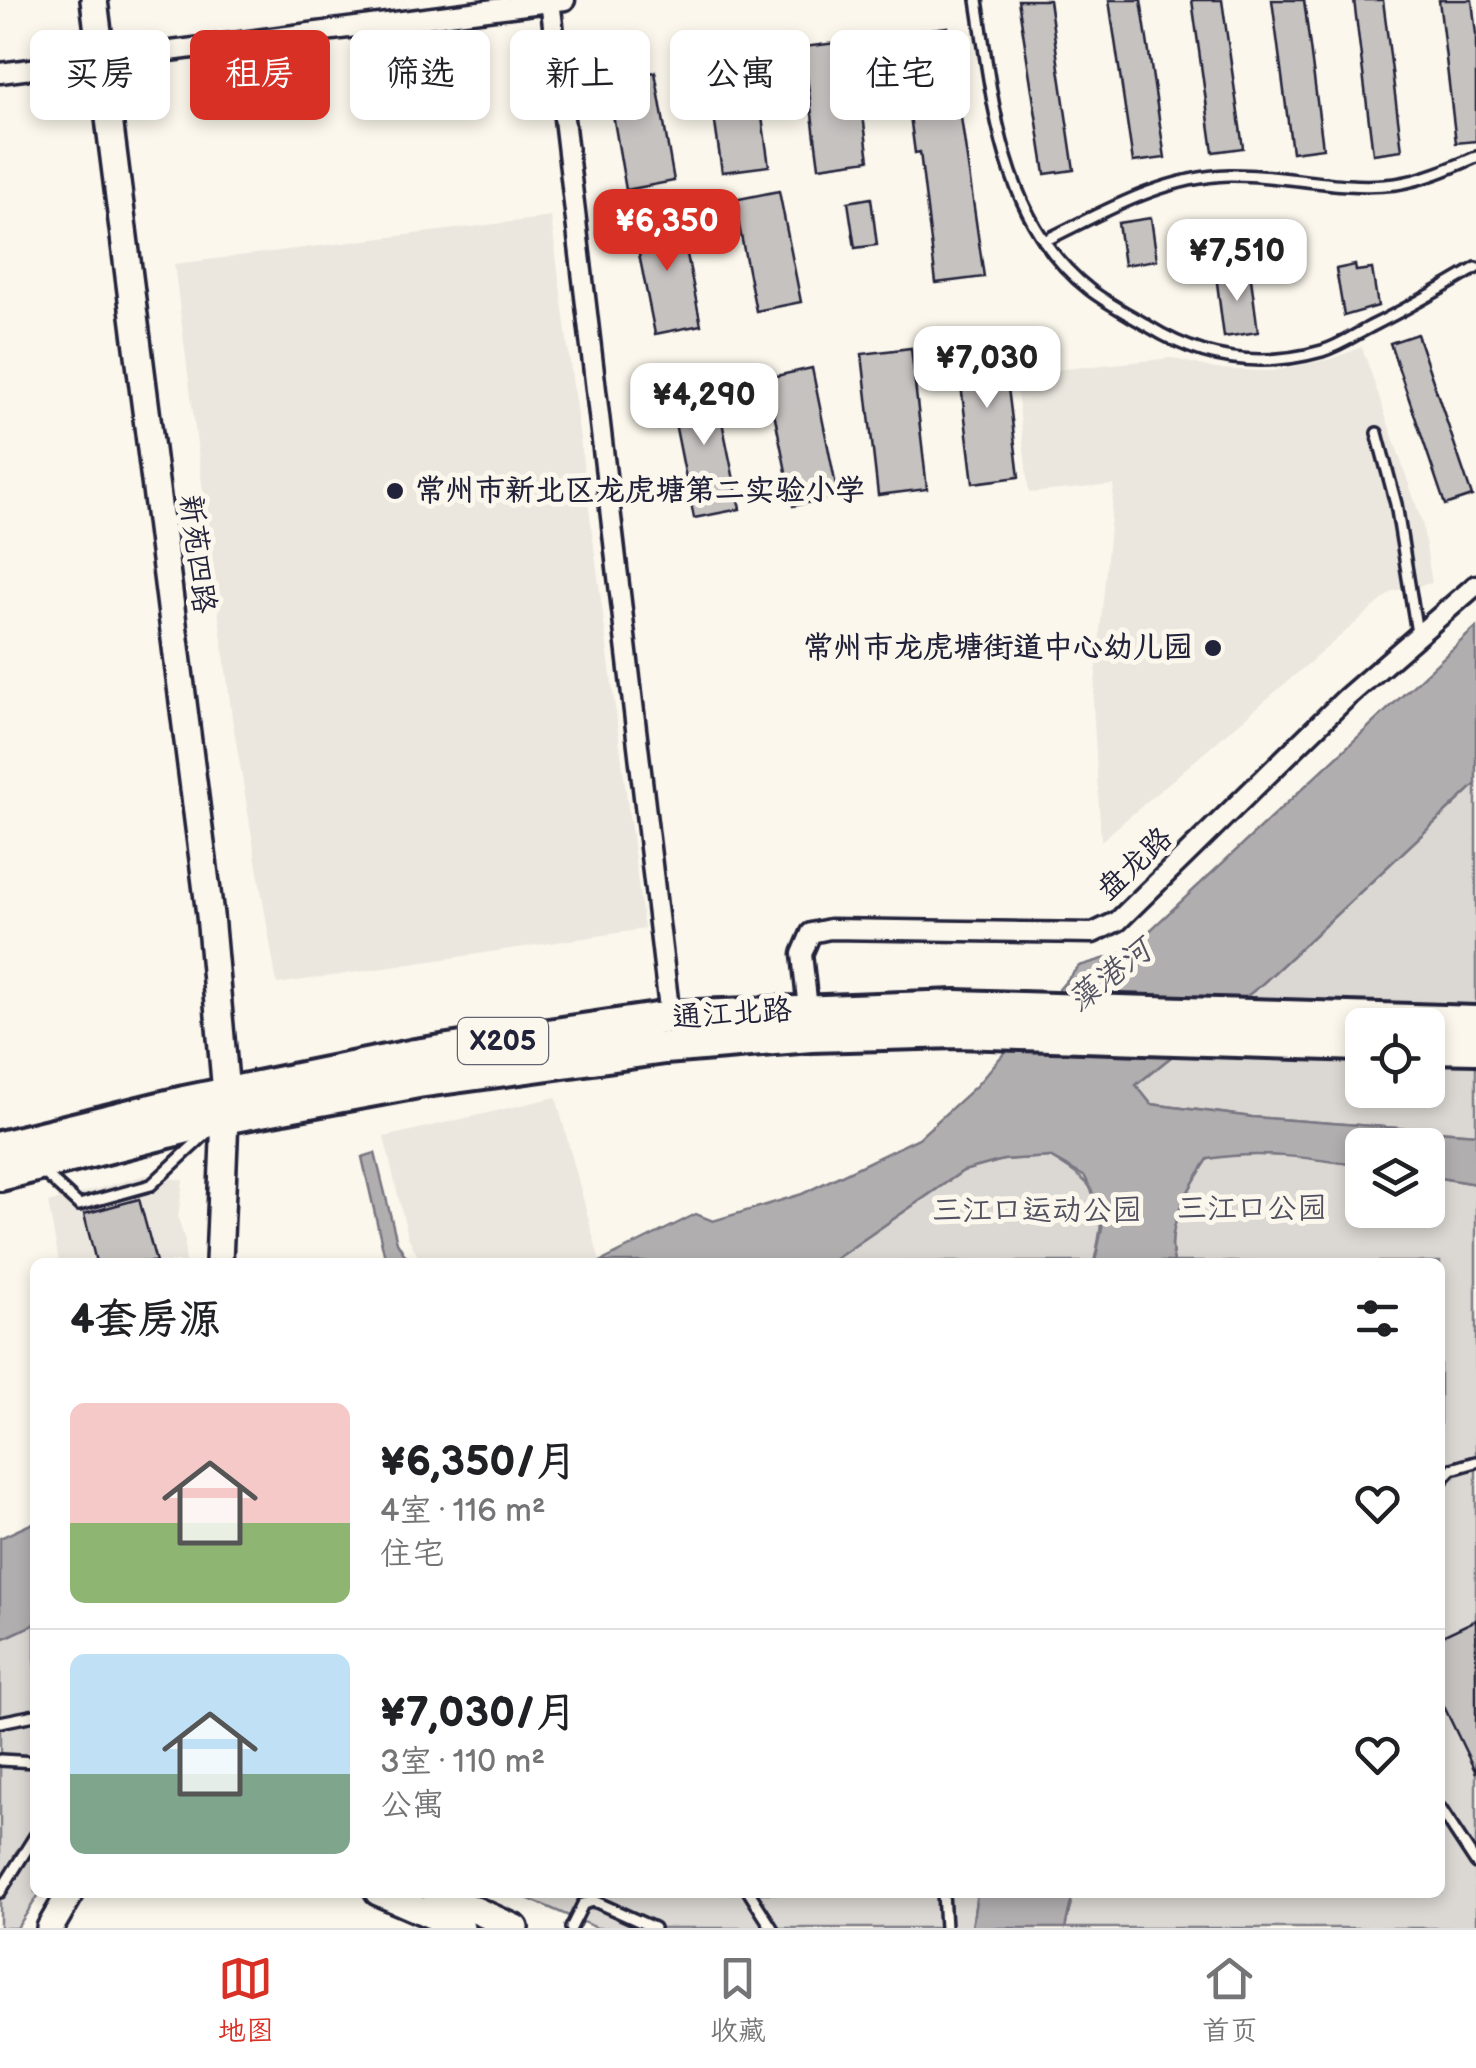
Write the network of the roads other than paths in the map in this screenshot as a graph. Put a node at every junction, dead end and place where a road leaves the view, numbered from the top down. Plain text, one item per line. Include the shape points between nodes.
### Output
1 (94, 0) edge
2 (976, 0) edge
3 (555, 1) edge
4 (98, 30) edge
5 (170, 51) edge
6 (30, 69) edge
7 (0, 73) edge
8 (110, 120) edge
9 (1476, 158) edge
10 (1044, 242) junction
11 (1476, 268) edge
12 (1377, 433) dead end
13 (1476, 584) edge
14 (1418, 636) junction
15 (808, 1010) junction
16 (670, 1017) junction
17 (1476, 1022) edge
18 (1345, 1044) edge
19 (1445, 1047) edge
20 (1476, 1048) edge
21 (224, 1106) junction
22 (0, 1147) edge
23 (36, 1166) junction
24 (0, 1175) edge
25 (218, 1258) edge
26 (1476, 1462) edge
27 (1445, 1477) edge
28 (30, 1716) edge
29 (0, 1722) edge
30 (0, 1760) edge
31 (30, 1762) edge
32 (1445, 1816) edge
33 (30, 1844) edge
34 (1476, 1863) edge
35 (0, 1892) edge
36 (68, 1898) edge
37 (392, 1898) edge
38 (448, 1898) edge
39 (753, 1898) edge
40 (942, 1898) edge
41 (50, 1928) edge
42 (461, 1928) edge
43 (515, 1928) edge
44 (572, 1928) edge
45 (654, 1928) edge
46 (772, 1928) edge
47 (945, 1928) edge

1 - 4 street, 新苑四路
2 - 10 lane via 1000,143
3 - 5 street
3 - 16 street
6 - 7 street
8 - 21 street, 新苑四路 via 210,915
9 - 10 lane via 1398,184 1229,175 1190,180 1135,196
10 - 11 lane via 1089,290 1167,338 1228,359 1323,351
12 - 14 lane
13 - 14 street, 盘龙路
14 - 15 street, 盘龙路 via 1118,921 1093,934 811,934 802,954
15 - 16 main road, 通江北路 / X205
15 - 17 main road, 通江北路 / X205 via 1016,1008
16 - 21 main road, 通江北路 / X205 via 415,1054
18 - 21 main road, 通江北路 / X205 via 989,1033 811,1036 665,1048
19 - 20 main road
21 - 22 main road, 通江北路 / X205
21 - 23 main road, 通江北路 / X205
21 - 23 lane via 151,1185 79,1205
21 - 25 street, 新苑四路
23 - 24 main road, 通江北路 / X205
26 - 27 lane
28 - 29 lane
30 - 31 lane
32 - 34 lane
33 - 35 lane
36 - 41 street
37 - 42 street
38 - 43 street
39 - 46 lane
40 - 47 lane
44 - 45 lane via 583,1904 594,1901

